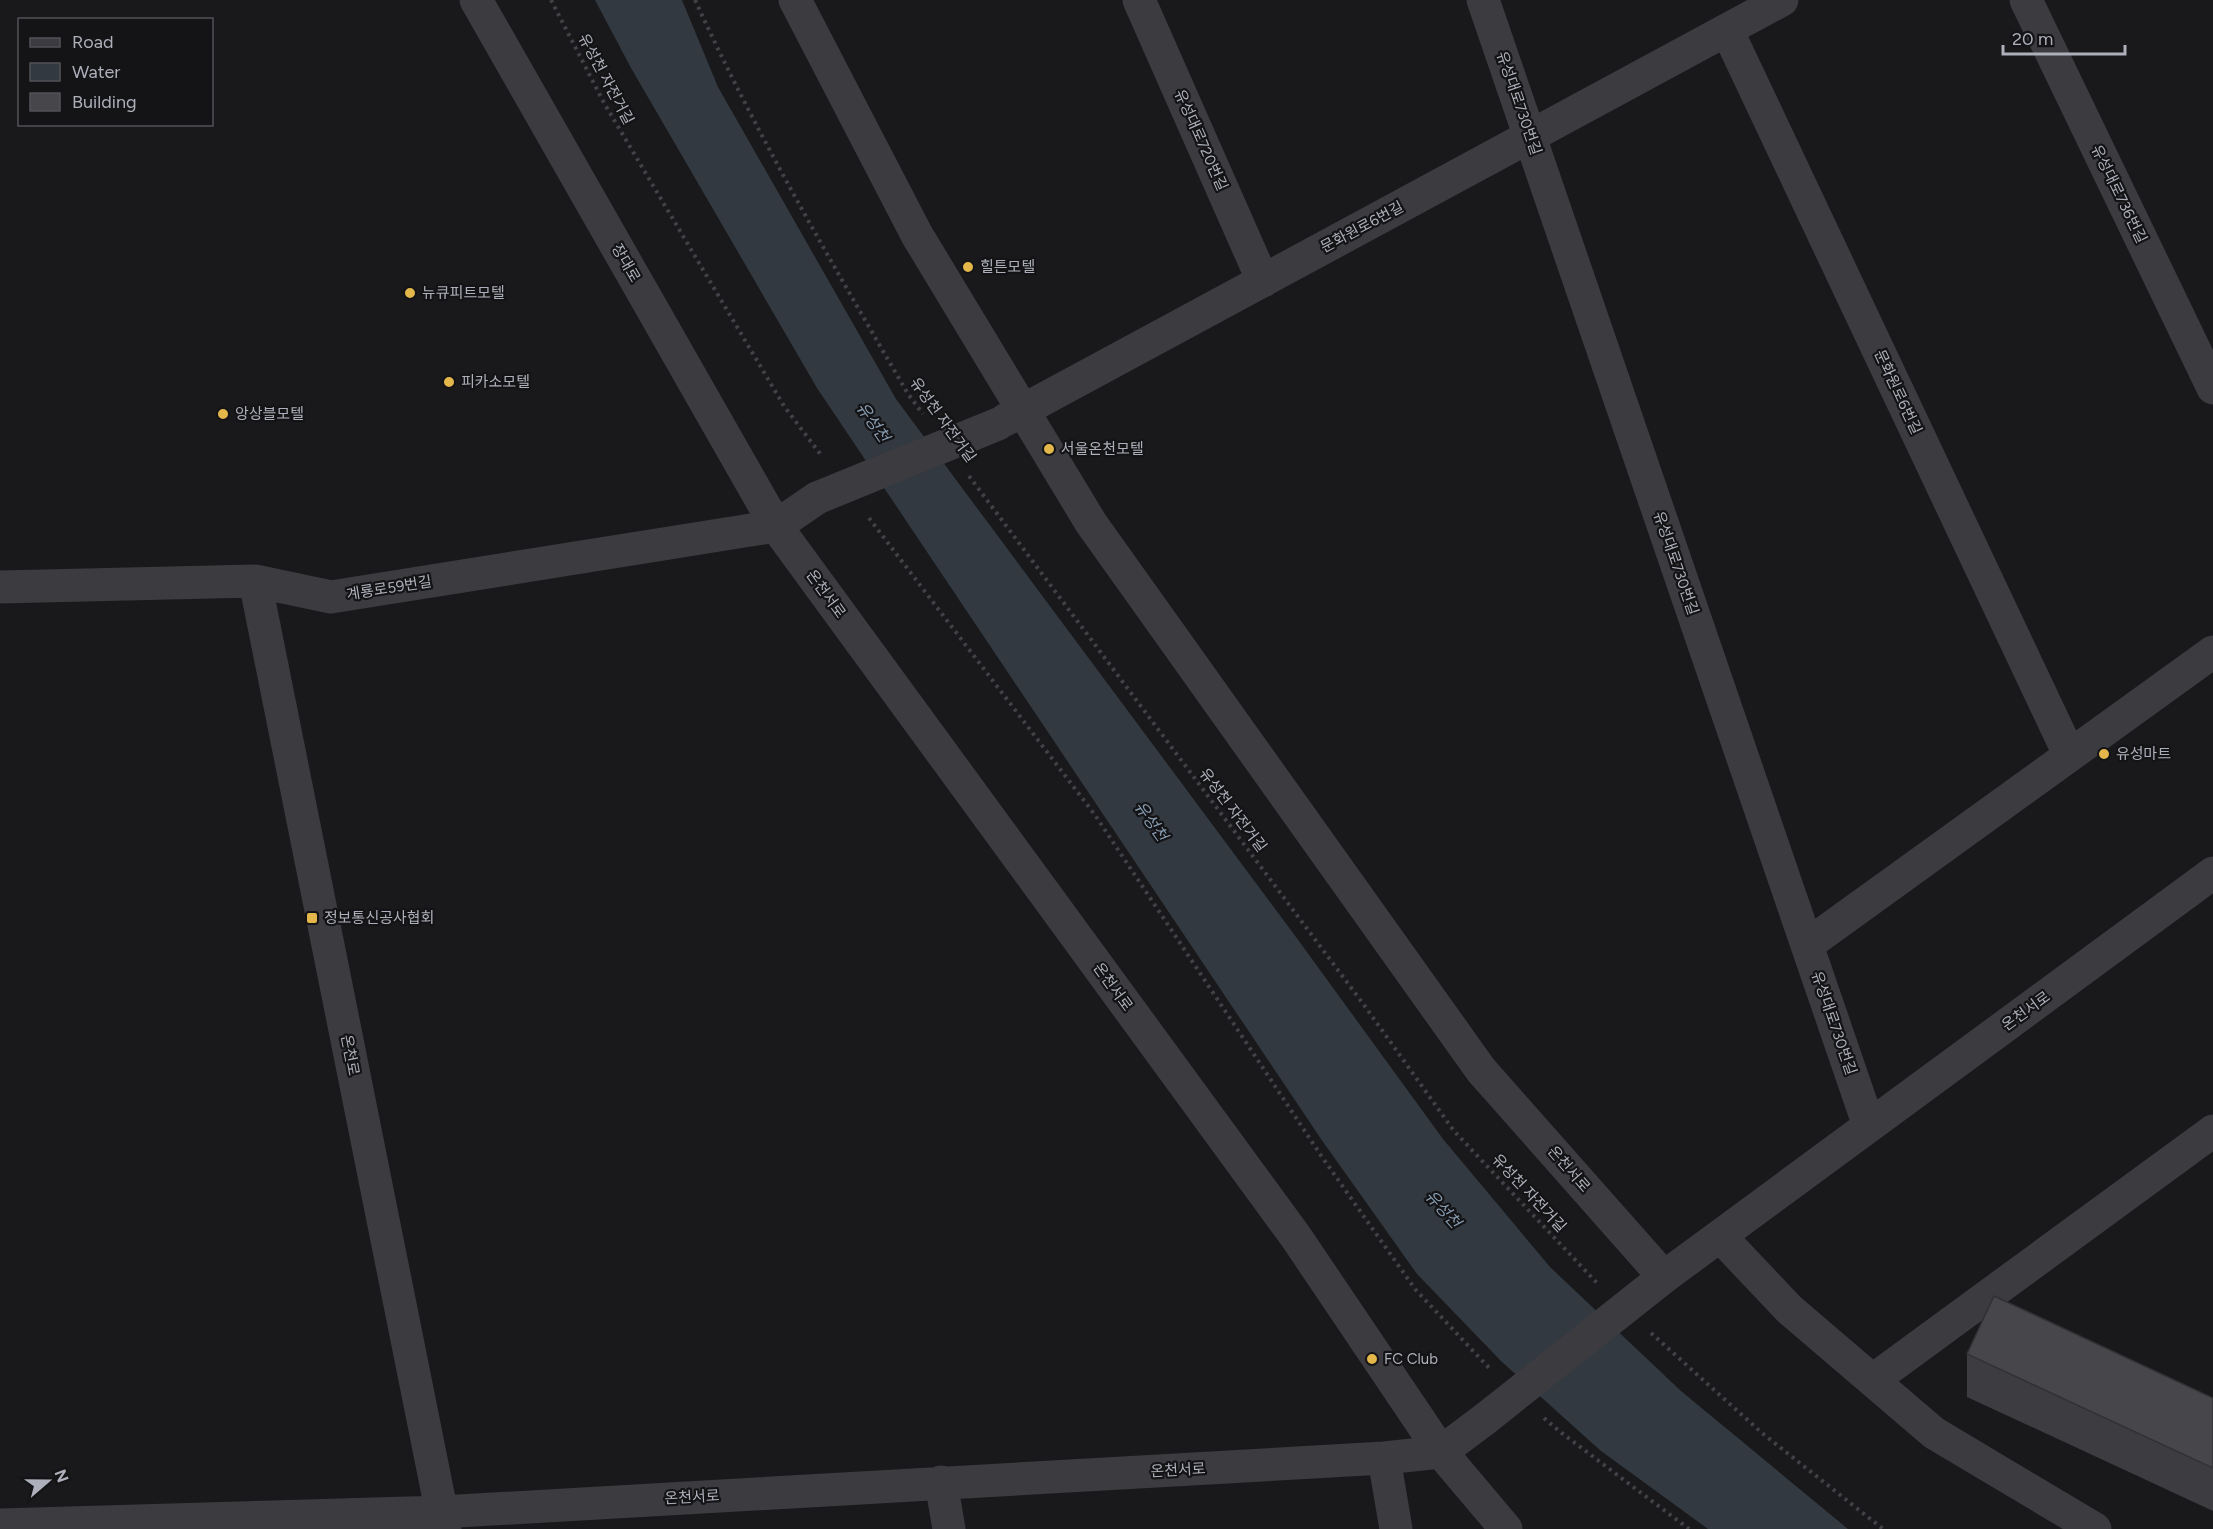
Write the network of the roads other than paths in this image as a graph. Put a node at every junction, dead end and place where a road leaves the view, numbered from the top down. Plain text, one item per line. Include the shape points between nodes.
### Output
1 (476, 0) edge
2 (795, 0) edge
3 (1139, 0) edge
4 (1483, 0) edge
5 (1782, 0) edge
6 (2026, 0) edge
7 (1727, 30) junction
8 (1530, 136) junction
9 (1263, 281) junction
10 (2213, 388) edge
11 (1011, 417) junction
12 (776, 526) junction
13 (255, 581) junction
14 (0, 587) edge
15 (2213, 652) edge
16 (2069, 754) junction
17 (2213, 873) edge
18 (1807, 945) junction
19 (1869, 1126) junction
20 (2213, 1131) edge
21 (1720, 1236) junction
22 (1664, 1277) junction
23 (1873, 1380) junction
24 (1441, 1452) junction
25 (1384, 1458) junction
26 (941, 1482) junction
27 (626, 1515) edge
28 (443, 1520) edge
29 (0, 1525) edge
30 (950, 1529) edge
31 (1396, 1529) edge
32 (1506, 1529) edge
33 (2095, 1529) edge

1 - 12 street, 장대로
2 - 11 street
3 - 9 street, 유성대로720번길
4 - 8 street, 유성대로730번길
5 - 7 street, 문화원로6번길
6 - 10 street, 유성대로736번길
7 - 8 street, 문화원로6번길
7 - 16 street, 문화원로6번길
8 - 9 street, 문화원로6번길
8 - 18 street, 유성대로730번길
9 - 11 street, 문화원로6번길
11 - 12 street, 문화원로6번길, bridge via 817,498
11 - 22 street, 온천서로 via 1091,523 1481,1070
12 - 13 street, 계룡로59번길 via 331,597
12 - 24 street, 온천서로 via 1296,1237
13 - 14 street, 계룡로59번길
13 - 28 street, 온천로
15 - 16 street
16 - 18 street
17 - 19 street, 온천서로
18 - 19 street, 유성대로730번길
19 - 21 street, 온천서로
20 - 23 street
21 - 22 street, 온천서로
21 - 23 street via 1789,1309
22 - 24 street, 온천서로, bridge
23 - 33 street via 1934,1433
24 - 25 street, 온천서로
24 - 32 street, 온천서로
25 - 26 street, 온천서로
25 - 31 street
26 - 27 street, 온천서로
26 - 30 street
27 - 28 street, 온천서로
28 - 29 street, 온천서로

